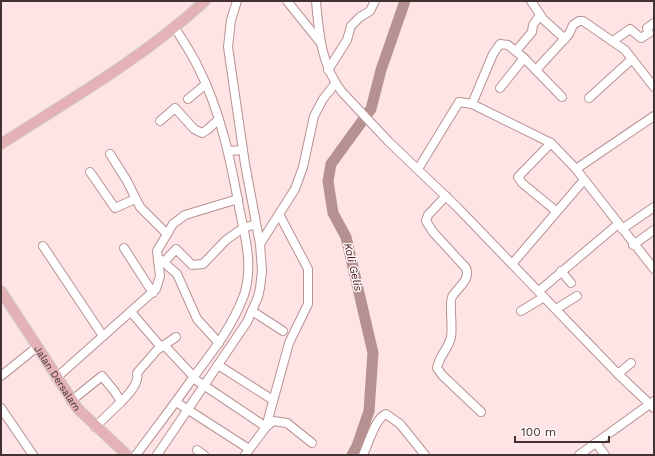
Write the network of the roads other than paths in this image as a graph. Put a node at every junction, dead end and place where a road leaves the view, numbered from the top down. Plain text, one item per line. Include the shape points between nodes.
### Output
1 (205, 1) edge
2 (237, 1) edge
3 (287, 1) edge
4 (316, 1) edge
5 (375, 1) edge
6 (531, 1) edge
7 (540, 16) junction
8 (654, 23) edge
9 (175, 28) junction
10 (565, 38) junction
11 (613, 40) junction
12 (320, 43) junction
13 (516, 51) junction
14 (524, 58) junction
15 (632, 59) junction
16 (328, 70) junction
17 (536, 70) junction
18 (206, 84) junction
19 (335, 84) junction
20 (654, 87) edge
21 (500, 88) dead end
22 (562, 97) dead end
23 (589, 98) dead end
24 (188, 99) dead end
25 (472, 104) junction
26 (654, 116) edge
27 (219, 119) junction
28 (160, 121) dead end
29 (551, 143) junction
30 (1, 144) edge
31 (240, 150) junction
32 (228, 151) junction
33 (110, 154) dead end
34 (418, 169) junction
35 (576, 169) junction
36 (90, 172) dead end
37 (584, 180) junction
38 (446, 196) junction
39 (135, 199) junction
40 (238, 199) junction
41 (654, 207) edge
42 (556, 211) junction
43 (279, 214) junction
44 (255, 225) junction
45 (244, 227) junction
46 (620, 227) junction
47 (654, 230) edge
48 (167, 234) junction
49 (260, 244) junction
50 (633, 245) junction
51 (43, 246) dead end
52 (124, 248) dead end
53 (157, 257) junction
54 (164, 262) junction
55 (512, 264) junction
56 (654, 270) edge
57 (561, 271) junction
58 (571, 284) dead end
59 (1, 291) edge
60 (153, 293) junction
61 (541, 294) junction
62 (577, 296) dead end
63 (239, 306) junction
64 (556, 309) junction
65 (521, 311) dead end
66 (131, 312) junction
67 (252, 312) junction
68 (283, 330) dead end
69 (103, 336) junction
70 (176, 337) dead end
71 (219, 343) junction
72 (162, 346) junction
73 (38, 347) junction
74 (631, 363) dead end
75 (218, 366) junction
76 (618, 374) junction
77 (1, 376) edge
78 (56, 378) junction
79 (194, 378) junction
80 (204, 386) junction
81 (273, 400) junction
82 (71, 401) junction
83 (121, 402) junction
84 (652, 405) edge
85 (182, 406) junction
86 (1, 408) edge
87 (481, 412) dead end
88 (95, 427) junction
89 (266, 427) junction
90 (312, 443) dead end
91 (596, 443) junction
92 (247, 452) edge
93 (33, 455) edge
94 (127, 455) edge
95 (136, 455) edge
96 (157, 455) edge
97 (362, 455) edge
98 (425, 455) edge
99 (579, 455) edge
100 (605, 455) edge

1 - 9 main road
2 - 31 street via 231,20 228,48
3 - 12 street
4 - 12 street
5 - 16 street via 370,11 351,26 347,40
6 - 7 street
7 - 10 street
7 - 13 street via 533,25 532,32
8 - 11 street via 647,28 649,33 640,38 630,29
9 - 18 street
9 - 30 main road via 92,86
10 - 11 street via 573,25 583,20
10 - 17 street
11 - 15 street
12 - 16 street
13 - 14 street
13 - 25 street via 503,43 499,45
14 - 17 street
14 - 21 street
15 - 20 street
15 - 23 street
16 - 19 street
17 - 22 street
18 - 24 street
18 - 27 street
19 - 34 street
19 - 43 street via 317,110 301,173 295,189
25 - 29 street
25 - 34 street via 459,102
26 - 35 street
27 - 28 street via 202,133 194,129 175,108
27 - 32 street
29 - 35 street
29 - 42 street via 518,177
31 - 32 street
31 - 44 street
32 - 40 street
33 - 39 street
34 - 38 street
35 - 37 street
36 - 39 street via 115,208
37 - 42 street
37 - 46 street
38 - 55 street
38 - 87 street via 428,215 426,221 468,273 451,299 451,336 437,368
39 - 48 street
40 - 45 street
40 - 48 street via 185,215 173,224
41 - 46 street
42 - 55 street
43 - 49 street
43 - 81 street via 308,269 308,304 289,343
44 - 45 street
44 - 49 street
45 - 54 street via 222,244 203,264 192,265 176,249
45 - 63 street via 248,272
46 - 50 street
46 - 57 street
47 - 50 street
48 - 53 street via 158,249
49 - 67 street via 261,278
50 - 56 street
51 - 69 street
52 - 60 street
53 - 54 street
53 - 60 street via 159,280
54 - 71 street via 178,276 197,319
55 - 61 street
57 - 58 street
57 - 61 street
59 - 73 main road, Jalan Dersalam
60 - 66 street
61 - 64 street
61 - 65 street
62 - 64 street
63 - 67 street
63 - 71 street
64 - 76 street
66 - 69 street
66 - 72 street
67 - 68 street
67 - 75 street
69 - 78 street
70 - 72 street
71 - 79 street
72 - 79 street
72 - 83 street via 137,373 135,383
73 - 77 street
73 - 78 main road, Jalan Dersalam
74 - 76 street
75 - 80 street
75 - 81 street
76 - 84 street
78 - 82 main road, Jalan Dersalam
79 - 80 street
79 - 85 street
80 - 85 street
80 - 89 street
81 - 89 street
82 - 83 street via 102,376
82 - 88 main road, Jalan Dersalam
83 - 88 street
84 - 91 street
85 - 92 street
85 - 95 street
85 - 96 street
86 - 93 street
88 - 94 main road, Jalan Dersalam
89 - 90 street via 273,421 284,422
89 - 92 street
91 - 99 street
91 - 100 street
97 - 98 street via 377,422 386,414 400,424

